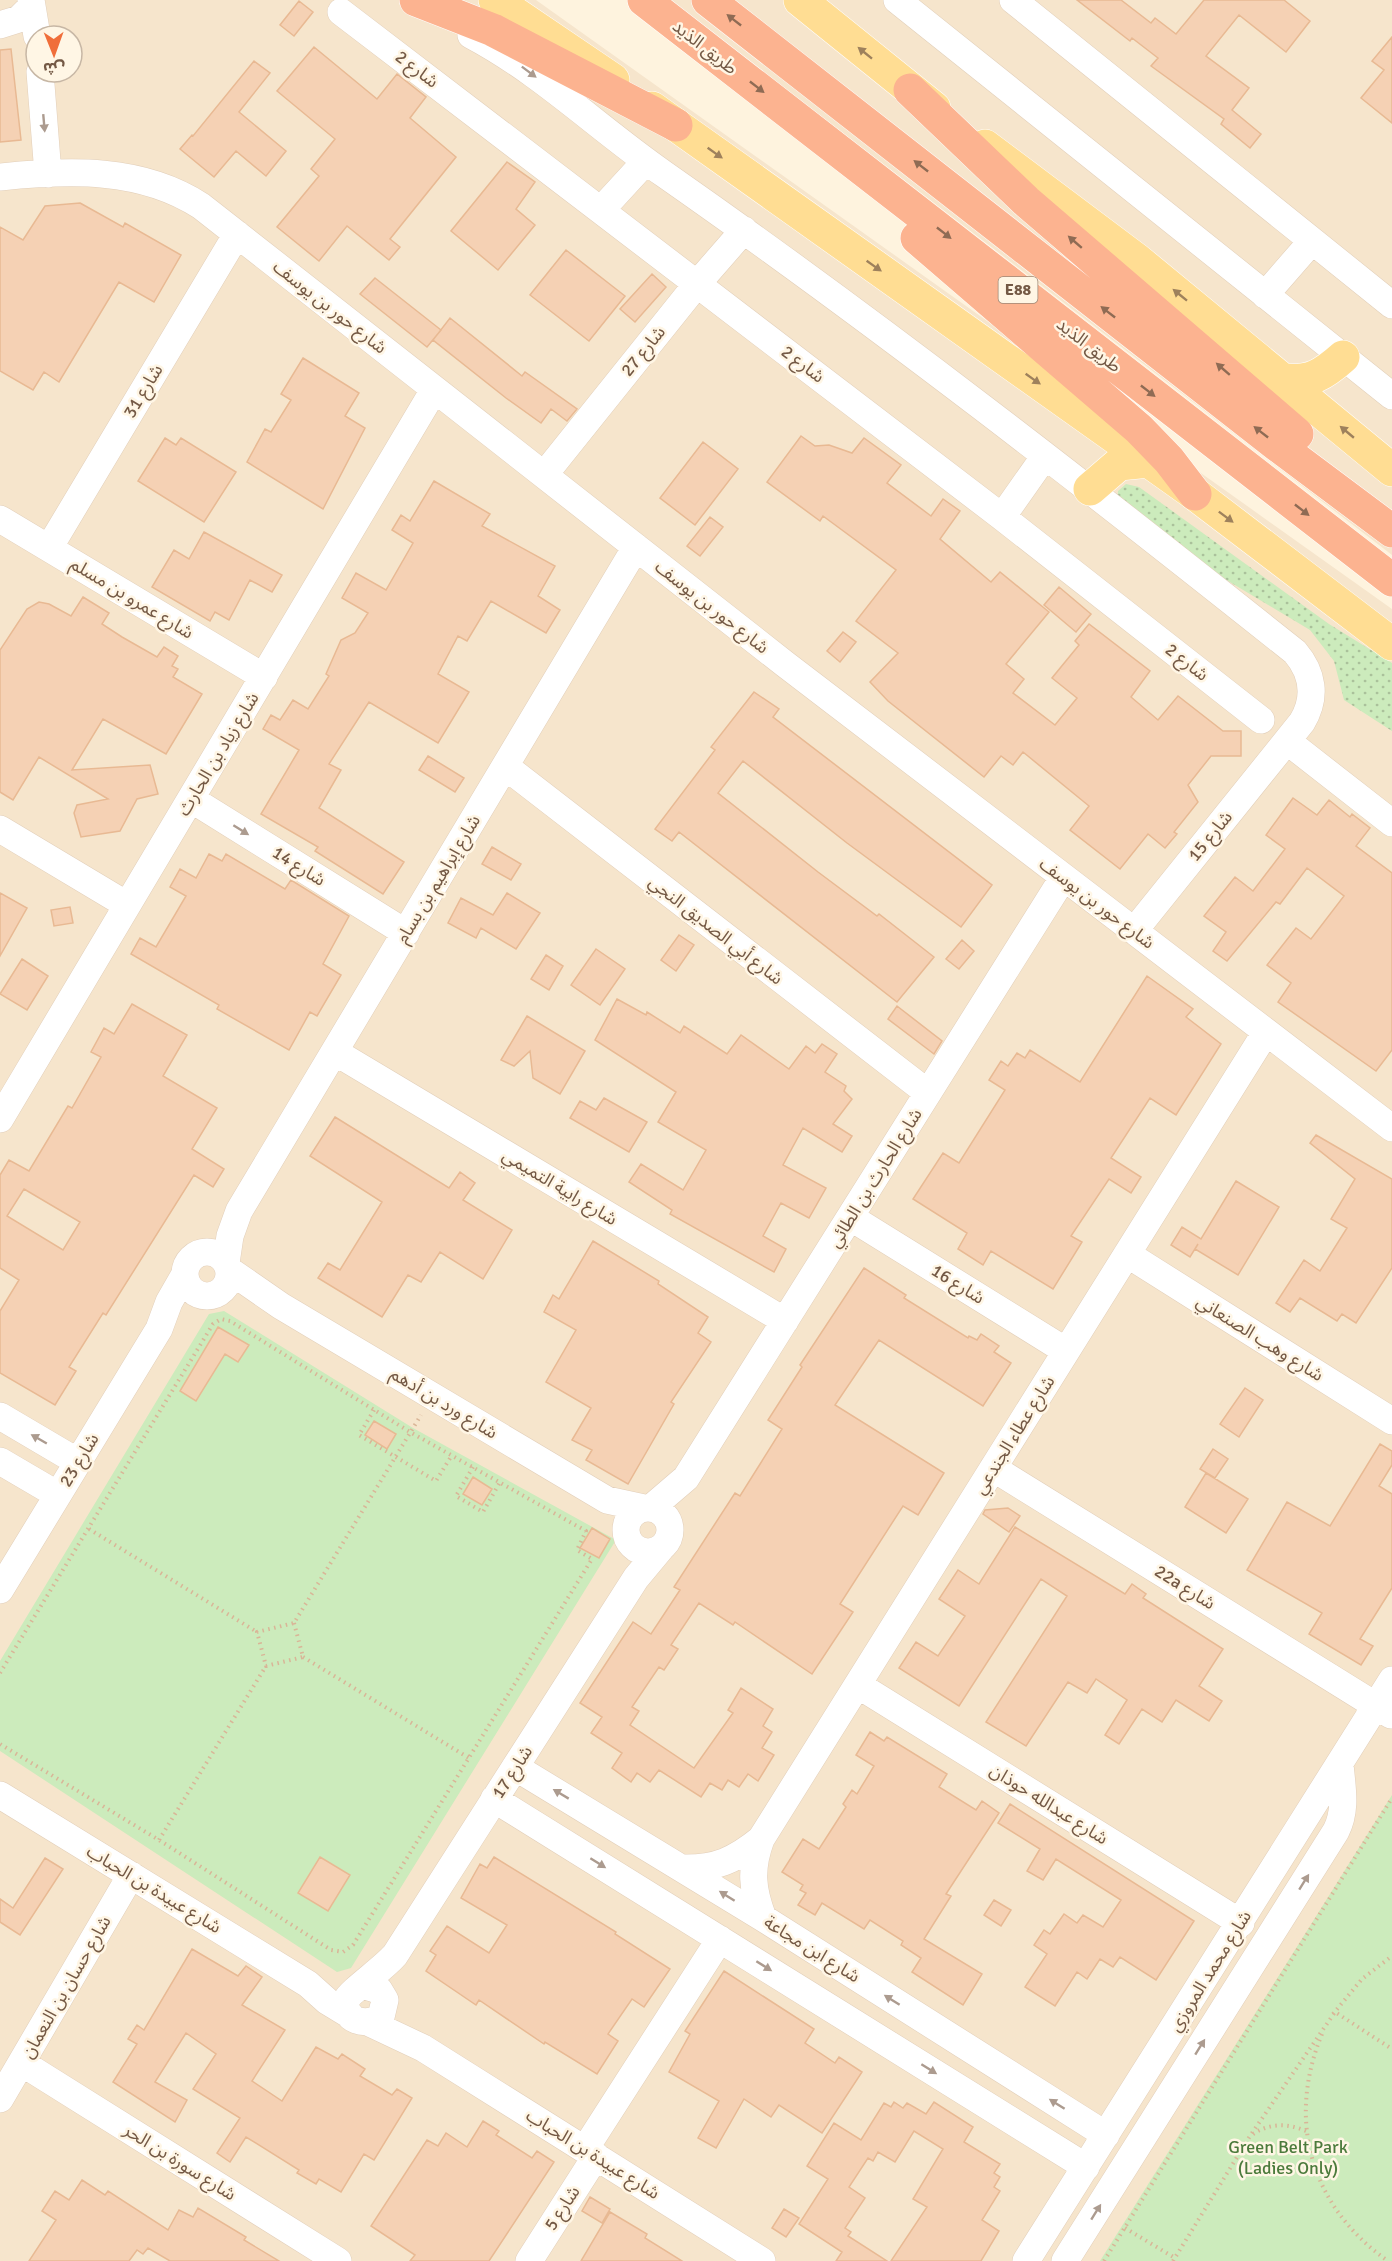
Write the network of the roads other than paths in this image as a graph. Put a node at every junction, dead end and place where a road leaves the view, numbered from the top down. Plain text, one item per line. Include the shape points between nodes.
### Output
1 (406, 0) edge
2 (416, 0) edge
3 (495, 0) edge
4 (644, 0) edge
5 (708, 0) edge
6 (800, 0) edge
7 (897, 0) edge
8 (1013, 0) edge
9 (31, 3) edge
10 (341, 12) dead end
11 (35, 24) edge
12 (0, 25) edge
13 (41, 84) edge
14 (910, 90) junction
15 (676, 125) junction
16 (816, 134) junction
17 (646, 162) junction
18 (48, 174) junction
19 (0, 177) edge
20 (601, 210) junction
21 (744, 230) junction
22 (237, 234) junction
23 (1312, 241) junction
24 (697, 284) junction
25 (1265, 295) junction
26 (1392, 305) edge
27 (1343, 357) junction
28 (1284, 380) junction
29 (434, 390) junction
30 (1392, 396) edge
31 (1045, 456) junction
32 (1149, 461) junction
33 (1392, 470) edge
34 (544, 475) junction
35 (1090, 489) junction
36 (1196, 494) junction
37 (1002, 517) junction
38 (0, 519) edge
39 (1392, 520) edge
40 (1392, 531) edge
41 (636, 547) junction
42 (49, 548) junction
43 (1392, 580) edge
44 (1392, 644) edge
45 (264, 677) junction
46 (1261, 720) dead end
47 (1287, 741) junction
48 (505, 766) junction
49 (191, 800) junction
50 (1392, 823) edge
51 (0, 829) edge
52 (1063, 878) junction
53 (127, 905) junction
54 (1134, 931) junction
55 (406, 933) junction
56 (1266, 1032) junction
57 (335, 1052) junction
58 (928, 1093) junction
59 (0, 1119) edge
60 (1392, 1128) edge
61 (850, 1217) junction
62 (1127, 1254) junction
63 (216, 1275) junction
64 (785, 1321) junction
65 (159, 1329) junction
66 (1066, 1352) junction
67 (0, 1416) edge
68 (1392, 1421) edge
69 (0, 1461) edge
70 (78, 1462) junction
71 (993, 1468) junction
72 (58, 1495) junction
73 (647, 1527) junction
74 (0, 1590) edge
75 (1392, 1680) edge
76 (858, 1685) junction
77 (1384, 1711) edge
78 (1340, 1764) junction
79 (515, 1767) junction
80 (0, 1795) edge
81 (495, 1799) junction
82 (761, 1839) junction
83 (682, 1868) junction
84 (131, 1875) junction
85 (763, 1918) junction
86 (1241, 1923) junction
87 (720, 1939) junction
88 (395, 1955) junction
89 (308, 1984) junction
90 (359, 1987) junction
91 (372, 2011) junction
92 (22, 2063) junction
93 (0, 2099) edge
94 (1106, 2135) junction
95 (590, 2152) junction
96 (1086, 2167) junction
97 (1053, 2219) junction
98 (1080, 2237) junction
99 (338, 2261) edge
100 (529, 2261) edge
101 (762, 2261) edge
102 (1026, 2261) edge
103 (1065, 2261) edge

1 -> 17 street, شارع 15 via 508,57
2 - 15 highway via 493,30
3 - 15 main road
4 -> 16 highway, طريق الذيد / E88
40 -> 5 highway, طريق الذيد / E88
14 -> 6 main road
7 - 25 street
8 - 23 street
9 - 11 street
9 - 12 street via 19,19
10 - 20 street, شارع 2
13 -> 18 street
28 -> 14 main road via 1137,260
39 -> 14 highway via 1343,472 1026,201
15 -> 32 main road
16 - 36 highway via 870,197 1139,429
16 -> 43 highway, طريق الذيد / E88
17 - 20 street
17 - 21 street, شارع 15
18 - 19 street, شارع حور بن يوسف
18 - 22 street, شارع حور بن يوسف via 114,175 151,181 185,196
20 - 24 street, شارع 2
21 - 24 street, شارع 27
21 - 31 street, شارع 15
22 - 29 street, شارع حور بن يوسف
22 - 42 street, شارع 31
23 - 25 street
23 - 26 street
24 - 34 street, شارع 27
24 - 37 street, شارع 2
25 - 27 street
27 - 28 main road via 1315,378
27 - 30 street
33 -> 28 main road
29 - 34 street, شارع حور بن يوسف
29 - 45 street, شارع زياد بن الحارث
31 - 35 street, شارع 15
31 - 37 street
32 - 35 main road via 1119,464
32 - 36 main road
34 - 41 street, شارع حور بن يوسف
35 - 47 street, شارع 15 via 1305,664 1310,675 1311,700 1308,712
36 -> 44 main road
37 - 46 street, شارع 2
38 - 42 street, شارع عمرو بن مسلم
41 - 48 street, شارع إبراهيم بن بسام
41 - 52 street, شارع حور بن يوسف
42 - 45 street, شارع عمرو بن مسلم
45 - 49 street, شارع زياد بن الحارث
47 - 50 street
47 - 54 street, شارع 15
48 - 55 street, شارع إبراهيم بن بسام
48 - 58 street, شارع أبي الصديق النجي
49 - 53 street, شارع زياد بن الحارث
49 -> 55 street, شارع 14
51 - 53 street
52 - 54 street, شارع حور بن يوسف
52 - 58 street, شارع الحارث بن الطائي
53 - 59 street, شارع زياد بن الحارث
54 - 56 street, شارع حور بن يوسف
55 - 57 street, شارع إبراهيم بن بسام
56 - 60 street, شارع حور بن يوسف
56 - 62 street, شارع عطاء الجندعي
57 - 63 street, شارع إبراهيم بن بسام via 239,1211
57 - 64 street, شارع رابية التميمي
58 - 61 street, شارع الحارث بن الطائي
61 - 64 street, شارع الحارث بن الطائي
61 - 66 street, شارع 16
62 - 66 street, شارع عطاء الجندعي
62 - 68 street, شارع وهب الصنعاني
63 - 65 street, شارع 23
63 - 65 street, شارع 23 via 190,1260
63 - 73 street, شارع ورد بن أدهم via 281,1306
64 - 73 street, شارع الحارث بن الطائي via 686,1478
65 - 70 street, شارع 23
66 - 71 street, شارع عطاء الجندعي
70 -> 67 street
69 - 72 street
70 - 72 street, شارع 23
71 - 76 street, شارع عطاء الجندعي
71 - 77 street, 22a شارع
72 - 74 street, شارع 23
73 - 79 street, شارع 17 via 629,1589
75 - 77 street, شارع محمد المروزي
76 - 82 street, شارع عطاء الجندعي
76 - 86 street, شارع عبدالله حوذان
77 - 78 street, شارع محمد المروزي
78 - 86 street, شارع محمد المروزي
98 -> 78 street via 1336,1831 1343,1811
79 - 81 street, شارع 17
83 -> 79 street, شارع ابن مجاعة
80 - 84 street, شارع عبيدة بن الحباب
81 -> 87 street
81 - 88 street, شارع 17
82 - 83 street, شارع عطاء الجندعي via 722,1865
82 - 85 street, شارع عطاء الجندعي via 752,1875
85 -> 83 street, شارع ابن مجاعة
84 - 89 street, شارع عبيدة بن الحباب
84 - 92 street, شارع حسان بن النعمان
94 -> 85 street, شارع ابن مجاعة
86 - 94 street, شارع محمد المروزي
87 - 95 street, شارع 5
87 -> 96 street
88 - 90 street, شارع 17
88 - 91 street, شارع 17
89 - 90 street, شارع عبيدة بن الحباب via 331,1989
89 - 91 street, شارع عبيدة بن الحباب via 327,2001
90 - 91 street via 379,1990
91 - 95 street, شارع عبيدة بن الحباب via 423,2048
92 - 93 street, شارع حسان بن النعمان
92 - 99 street, شارع سورة بن الحر
94 - 96 street, شارع محمد المروزي
95 - 100 street, شارع 5
95 - 101 street, شارع عبيدة بن الحباب
96 - 97 street, شارع محمد المروزي
97 - 98 street via 1061,2235
97 - 102 street, شارع محمد المروزي
98 - 103 street

